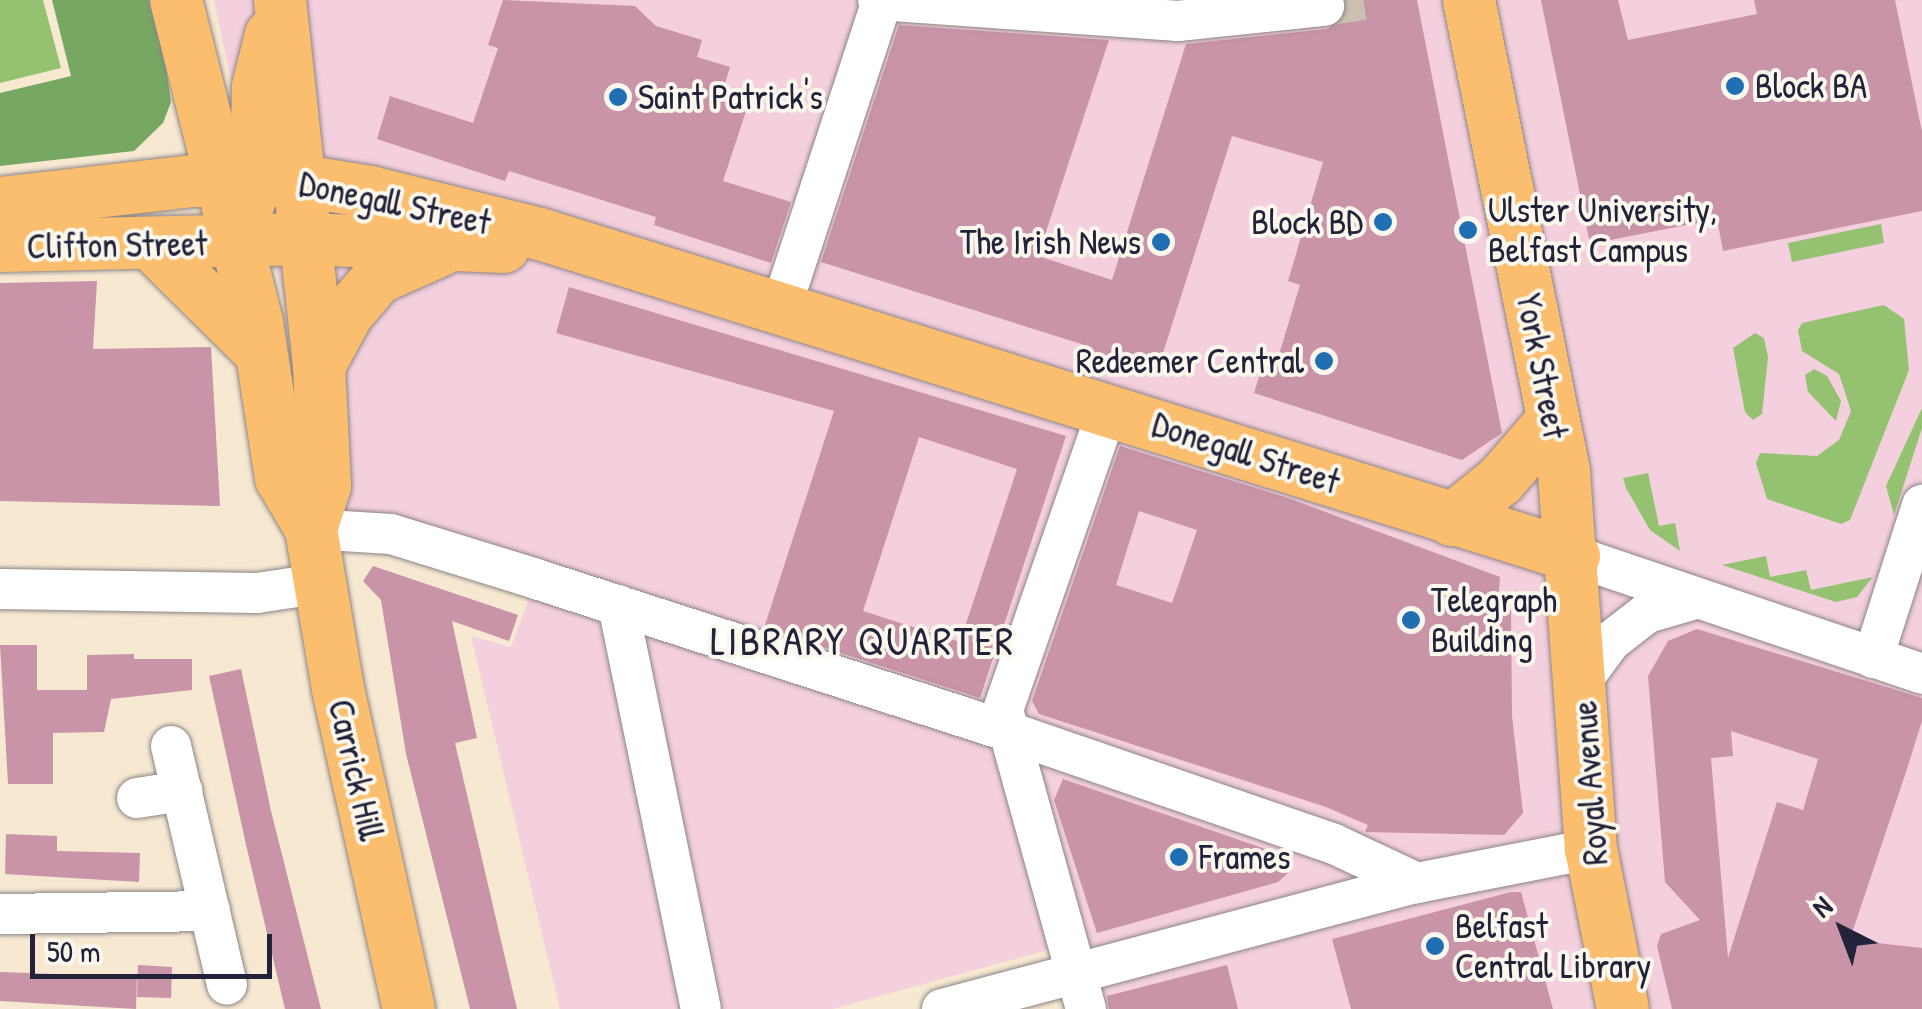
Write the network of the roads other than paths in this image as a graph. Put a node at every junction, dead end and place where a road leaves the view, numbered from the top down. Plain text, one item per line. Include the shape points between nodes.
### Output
1 (176, 0) edge
2 (213, 0) edge
3 (280, 0) edge
4 (880, 0) edge
5 (1469, 0) edge
6 (1324, 6) dead end
7 (200, 92) junction
8 (260, 181) junction
9 (0, 203) edge
10 (306, 240) junction
11 (152, 244) junction
12 (235, 244) junction
13 (0, 246) edge
14 (452, 246) junction
15 (565, 247) junction
16 (780, 311) junction
17 (262, 353) junction
18 (319, 366) junction
19 (1108, 409) junction
20 (1552, 420) junction
21 (1922, 505) edge
22 (1452, 520) junction
23 (311, 529) junction
24 (1574, 556) junction
25 (316, 584) junction
26 (0, 590) edge
27 (1695, 599) junction
28 (618, 606) junction
29 (1872, 658) junction
30 (1922, 674) edge
31 (1582, 680) junction
32 (1006, 731) junction
33 (172, 746) dead end
34 (182, 791) junction
35 (137, 798) dead end
36 (1591, 848) junction
37 (1416, 884) junction
38 (210, 911) junction
39 (0, 914) edge
40 (226, 985) dead end
41 (1081, 992) edge
42 (409, 1009) edge
43 (701, 1009) edge
44 (942, 1009) edge
45 (1623, 1009) edge

1 - 7 main road
2 - 7 main road
3 - 8 main road
4 - 6 street via 1178,22
4 - 16 street
5 - 20 main road, York Street
7 - 8 main road
8 - 9 main road, Clifton Street
8 - 10 main road, Carrick Hill
8 - 12 main road, Carrick Hill
8 - 15 main road, Donegall Street via 486,220
10 - 12 main road, Donegall Street
10 - 14 main road, Donegall Street
10 - 18 main road, Carrick Hill
11 - 12 main road, Clifton Street
11 - 13 main road, Clifton Street
11 - 17 main road
12 - 17 main road, Carrick Hill
14 - 15 main road, Donegall Street
14 - 18 main road via 378,278 348,313
15 - 16 main road, Donegall Street
16 - 19 main road, Donegall Street
17 - 23 main road, Carrick Hill via 282,478
18 - 23 main road, Carrick Hill via 325,486
19 - 22 main road, Donegall Street
19 - 32 street via 1003,710
20 - 22 main road via 1501,480
20 - 24 main road, York Street
21 - 29 street
22 - 24 main road, Donegall Street
23 - 25 main road, Carrick Hill
23 - 28 street via 391,534
24 - 27 street, Donegall Street
24 - 31 main road, Royal Avenue
25 - 26 street via 257,593
25 - 42 main road, Carrick Hill
27 - 29 street, Donegall Street
27 - 31 street via 1647,613 1611,641
28 - 32 street
28 - 43 street
29 - 30 street, Donegall Street
31 - 36 main road, Royal Avenue
32 - 37 street via 1334,844
32 - 41 street
33 - 34 street
34 - 35 street
34 - 38 street
36 - 37 street
36 - 45 main road, Royal Avenue
37 - 41 street
38 - 39 street
38 - 40 street
41 - 44 street

